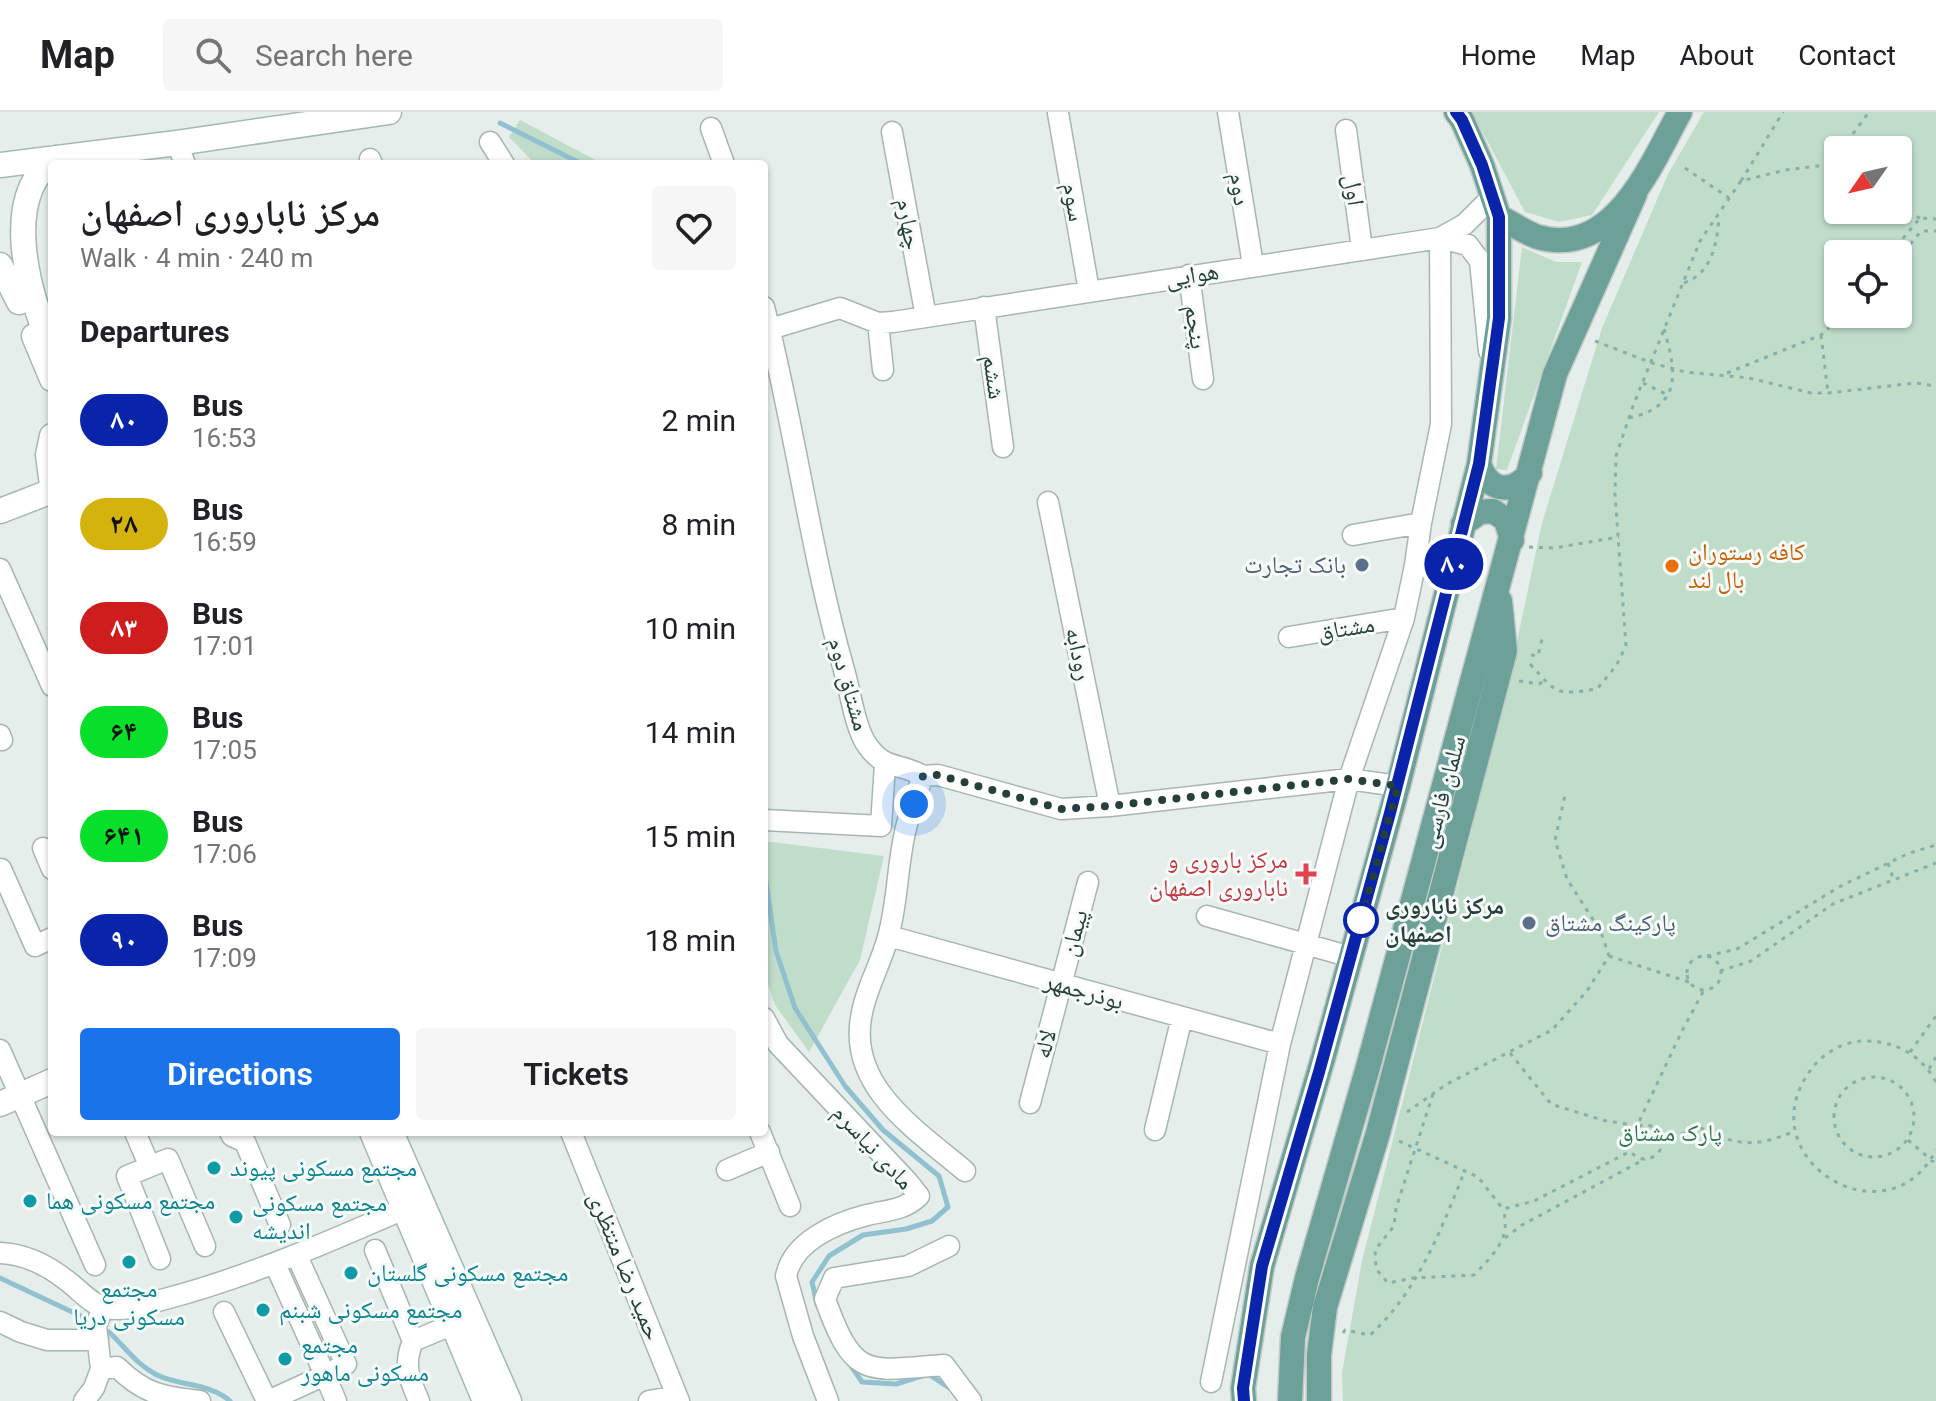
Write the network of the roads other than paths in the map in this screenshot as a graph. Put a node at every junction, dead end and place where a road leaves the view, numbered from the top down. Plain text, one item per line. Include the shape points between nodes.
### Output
1 (389, 112) edge
2 (1228, 112) edge
3 (1456, 112) edge
4 (1680, 112) edge
5 (1058, 113) edge
6 (711, 128) dead end
7 (1346, 130) dead end
8 (892, 132) dead end
9 (490, 142) dead end
10 (181, 154) edge
11 (57, 158) junction
12 (53, 160) edge
13 (501, 160) edge
14 (723, 160) edge
15 (48, 162) edge
16 (0, 165) edge
17 (1635, 194) junction
18 (1496, 207) junction
19 (1440, 238) junction
20 (1362, 249) junction
21 (0, 265) edge
22 (1253, 265) junction
23 (1189, 275) junction
24 (1089, 291) junction
25 (984, 307) junction
26 (926, 317) junction
27 (768, 322) edge
28 (878, 323) junction
29 (770, 329) junction
30 (48, 340) edge
31 (48, 370) edge
32 (883, 370) dead end
33 (772, 371) edge
34 (1492, 371) junction
35 (1203, 379) dead end
36 (1003, 447) dead end
37 (1479, 464) junction
38 (1530, 473) junction
39 (48, 493) edge
40 (1048, 502) dead end
41 (0, 511) edge
42 (1421, 523) junction
43 (1463, 524) junction
44 (1353, 535) dead end
45 (1511, 543) junction
46 (0, 569) edge
47 (1499, 587) junction
48 (1404, 618) junction
49 (1289, 637) dead end
50 (48, 677) edge
51 (885, 764) junction
52 (923, 776) junction
53 (1349, 779) junction
54 (1398, 786) junction
55 (1110, 806) junction
56 (768, 820) edge
57 (43, 848) dead end
58 (48, 860) edge
59 (1, 869) edge
60 (1088, 882) dead end
61 (1207, 916) dead end
62 (889, 936) junction
63 (48, 940) edge
64 (1307, 944) junction
65 (1351, 957) junction
66 (1060, 984) junction
67 (1182, 1017) junction
68 (1280, 1044) junction
69 (771, 1047) edge
70 (0, 1050) edge
71 (48, 1083) edge
72 (10, 1100) edge
73 (1030, 1103) dead end
74 (1155, 1130) dead end
75 (137, 1136) edge
76 (232, 1136) edge
77 (374, 1136) edge
78 (393, 1136) edge
79 (573, 1136) edge
80 (762, 1136) edge
81 (769, 1152) junction
82 (149, 1165) junction
83 (727, 1170) dead end
84 (965, 1171) dead end
85 (790, 1206) dead end
86 (404, 1209) junction
87 (280, 1225) dead end
88 (205, 1246) dead end
89 (949, 1246) dead end
90 (375, 1250) dead end
91 (0, 1253) edge
92 (297, 1256) junction
93 (160, 1259) dead end
94 (275, 1264) junction
95 (95, 1265) dead end
96 (103, 1307) junction
97 (224, 1312) dead end
98 (0, 1322) edge
99 (454, 1324) junction
100 (98, 1340) junction
101 (413, 1341) junction
102 (101, 1369) junction
103 (325, 1375) junction
104 (1211, 1382) dead end
105 (1242, 1397) edge
106 (678, 1399) edge
107 (87, 1400) edge
108 (200, 1401) edge
109 (267, 1401) edge
110 (336, 1401) edge
111 (419, 1401) edge
112 (485, 1401) edge
113 (509, 1401) edge
114 (649, 1401) edge
115 (828, 1401) edge
116 (971, 1401) edge
117 (1290, 1401) edge
118 (1319, 1401) edge

1 - 10 main road
2 - 22 street, دوم
3 - 18 main road
4 - 17 main road
5 - 24 street, سوم
6 - 14 street
7 - 20 street, اول
8 - 26 street, چهارم
9 - 13 street
10 - 11 main road
11 - 12 main road
11 - 16 main road
15 - 30 main road via 39,167 19,200 14,231 28,293
17 - 18 main road via 1596,233 1567,241 1537,237
17 - 38 main road, سلمان فارسی via 1555,374
18 - 19 street, هوایی
18 - 34 main road, سلمان فارسی via 1499,318
19 - 20 street, هوایی
19 - 34 street via 1468,245 1480,261
19 - 42 street via 1441,424
20 - 22 street, هوایی
21 - 31 main road
22 - 23 street, هوایی
23 - 24 street, هوایی
23 - 35 street, پنجم
24 - 25 street, هوایی
25 - 26 street, هوایی
25 - 36 street, ششم
26 - 28 street, هوایی
27 - 29 street, مشتاق دوم
28 - 29 street, هوایی via 840,308
28 - 32 street
29 - 33 street, مشتاق دوم
33 - 51 street, مشتاق دوم via 837,646 866,744
34 - 37 main road, سلمان فارسی
37 - 38 main road via 1484,477 1508,488
37 - 43 main road, سلمان فارسی
38 - 45 main road, سلمان فارسی
39 - 41 main road
40 - 55 street, رودابه
42 - 44 street
42 - 48 street
43 - 45 main road via 1480,512 1493,511 1506,520
43 - 54 main road, سلمان فارسی
45 - 47 main road, سلمان فارسی
46 - 50 street
47 - 117 main road, سلمان فارسی via 1307,1278 1293,1337
47 - 118 main road via 1505,651 1378,1133 1325,1307
48 - 49 street, مشتاق
48 - 53 street
51 - 52 street
51 - 56 street via 881,826
52 - 55 street via 938,775 1061,809
52 - 62 street via 906,828
53 - 54 street
53 - 55 street
53 - 64 street
54 - 65 main road, سلمان فارسی
57 - 58 street
59 - 63 street via 35,946
60 - 66 street, پیمان
61 - 64 street
62 - 66 street, بوذرجمهر
62 - 84 street via 861,1015 858,1042 864,1068 901,1116
64 - 65 street
64 - 68 street
65 - 105 main road, سلمان فارسی via 1262,1266
66 - 67 street, بوذرجمهر
66 - 73 street, لاله
67 - 68 street, بوذرجمهر
67 - 74 street
68 - 104 street
69 - 115 street, مادی نیاسرم via 919,1196 898,1210 848,1220 812,1239 788,1266 799,1321
70 - 72 street
71 - 72 main road
72 - 95 street
75 - 82 street
76 - 87 street via 245,1142
77 - 86 main road
78 - 113 main road
79 - 106 street, حمید رضا منتظری
80 - 81 street
81 - 83 street
81 - 85 street
82 - 88 street via 168,1159
82 - 93 street via 127,1176
86 - 92 street
86 - 99 main road
89 - 116 street via 908,1266 834,1278 825,1299 853,1357 876,1371 944,1365
90 - 101 street
91 - 96 street via 32,1259
92 - 94 street
92 - 103 street via 346,1364
94 - 96 street via 148,1303
94 - 103 street
96 - 100 street via 96,1326
97 - 109 street
98 - 100 street via 47,1340
99 - 101 street
99 - 112 main road
100 - 102 street
101 - 111 street via 406,1371
102 - 107 street
102 - 108 street via 117,1367 138,1386 164,1397
103 - 109 street
103 - 110 street
106 - 114 street

